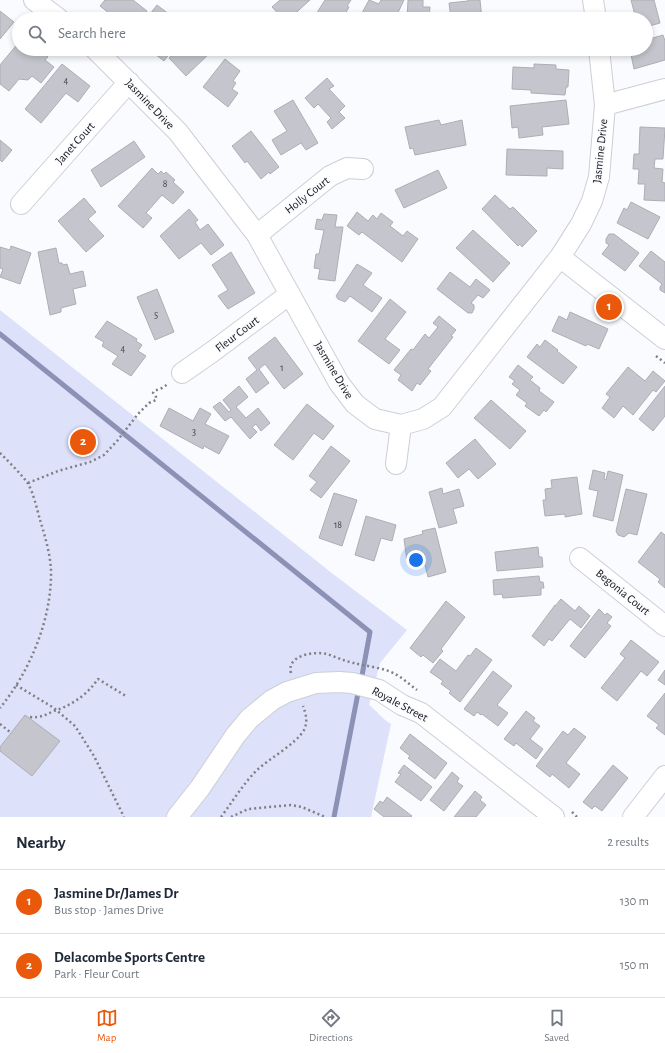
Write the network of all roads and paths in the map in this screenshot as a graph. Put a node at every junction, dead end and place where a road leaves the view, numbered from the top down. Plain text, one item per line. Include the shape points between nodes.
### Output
1 (34, 0) edge
2 (592, 0) edge
3 (50, 12) edge
4 (595, 12) edge
5 (102, 56) edge
6 (600, 56) edge
7 (129, 82) junction
8 (665, 89) edge
9 (604, 105) junction
10 (363, 169) dead end
11 (21, 204) dead end
12 (257, 234) junction
13 (560, 257) junction
14 (290, 294) junction
15 (665, 339) edge
16 (182, 373) joint
17 (401, 425) junction
18 (0, 453) edge
19 (396, 464) dead end
20 (28, 484) junction
21 (580, 558) dead end
22 (665, 626) edge
23 (16, 685) junction
24 (296, 689) junction
25 (126, 696) dead end
26 (0, 708) edge
27 (56, 711) junction
28 (30, 717) dead end
29 (0, 724) edge
30 (10, 732) dead end
31 (665, 776) edge
32 (124, 817) edge
33 (178, 817) edge
34 (221, 817) edge
35 (231, 817) edge
36 (325, 817) edge
37 (554, 817) edge
38 (633, 817) edge

1 - 3 street
2 - 4 street
5 - 7 street, Jasmine Drive
6 - 9 street, Jasmine Drive
7 - 11 street, Janet Court
7 - 12 street, Jasmine Drive via 178,132
8 - 9 street
9 - 13 street, Jasmine Drive via 598,183 581,224
10 - 12 street, Holly Court via 347,168 330,176
12 - 14 street, Jasmine Drive
13 - 15 street
13 - 17 street, Jasmine Drive via 442,407 424,419
14 - 16 street, Fleur Court
14 - 17 street, Jasmine Drive via 339,383 355,404 375,419
16 - 20 path via 162,388 154,390 156,400 148,403 104,455
17 - 19 street
18 - 20 path
20 - 23 path via 49,555 51,586 39,636
21 - 22 street, Begonia Court
23 - 26 path
23 - 27 path
24 - 33 street, Royale Street via 272,700 249,719
24 - 34 path via 306,714 303,732 248,780
24 - 37 street, Royale Street via 339,682 379,690 426,716
25 - 27 path via 98,679 78,700
27 - 28 path via 39,718
27 - 32 path via 75,726 88,746
29 - 30 path
31 - 38 street
35 - 36 path via 248,809 291,805

